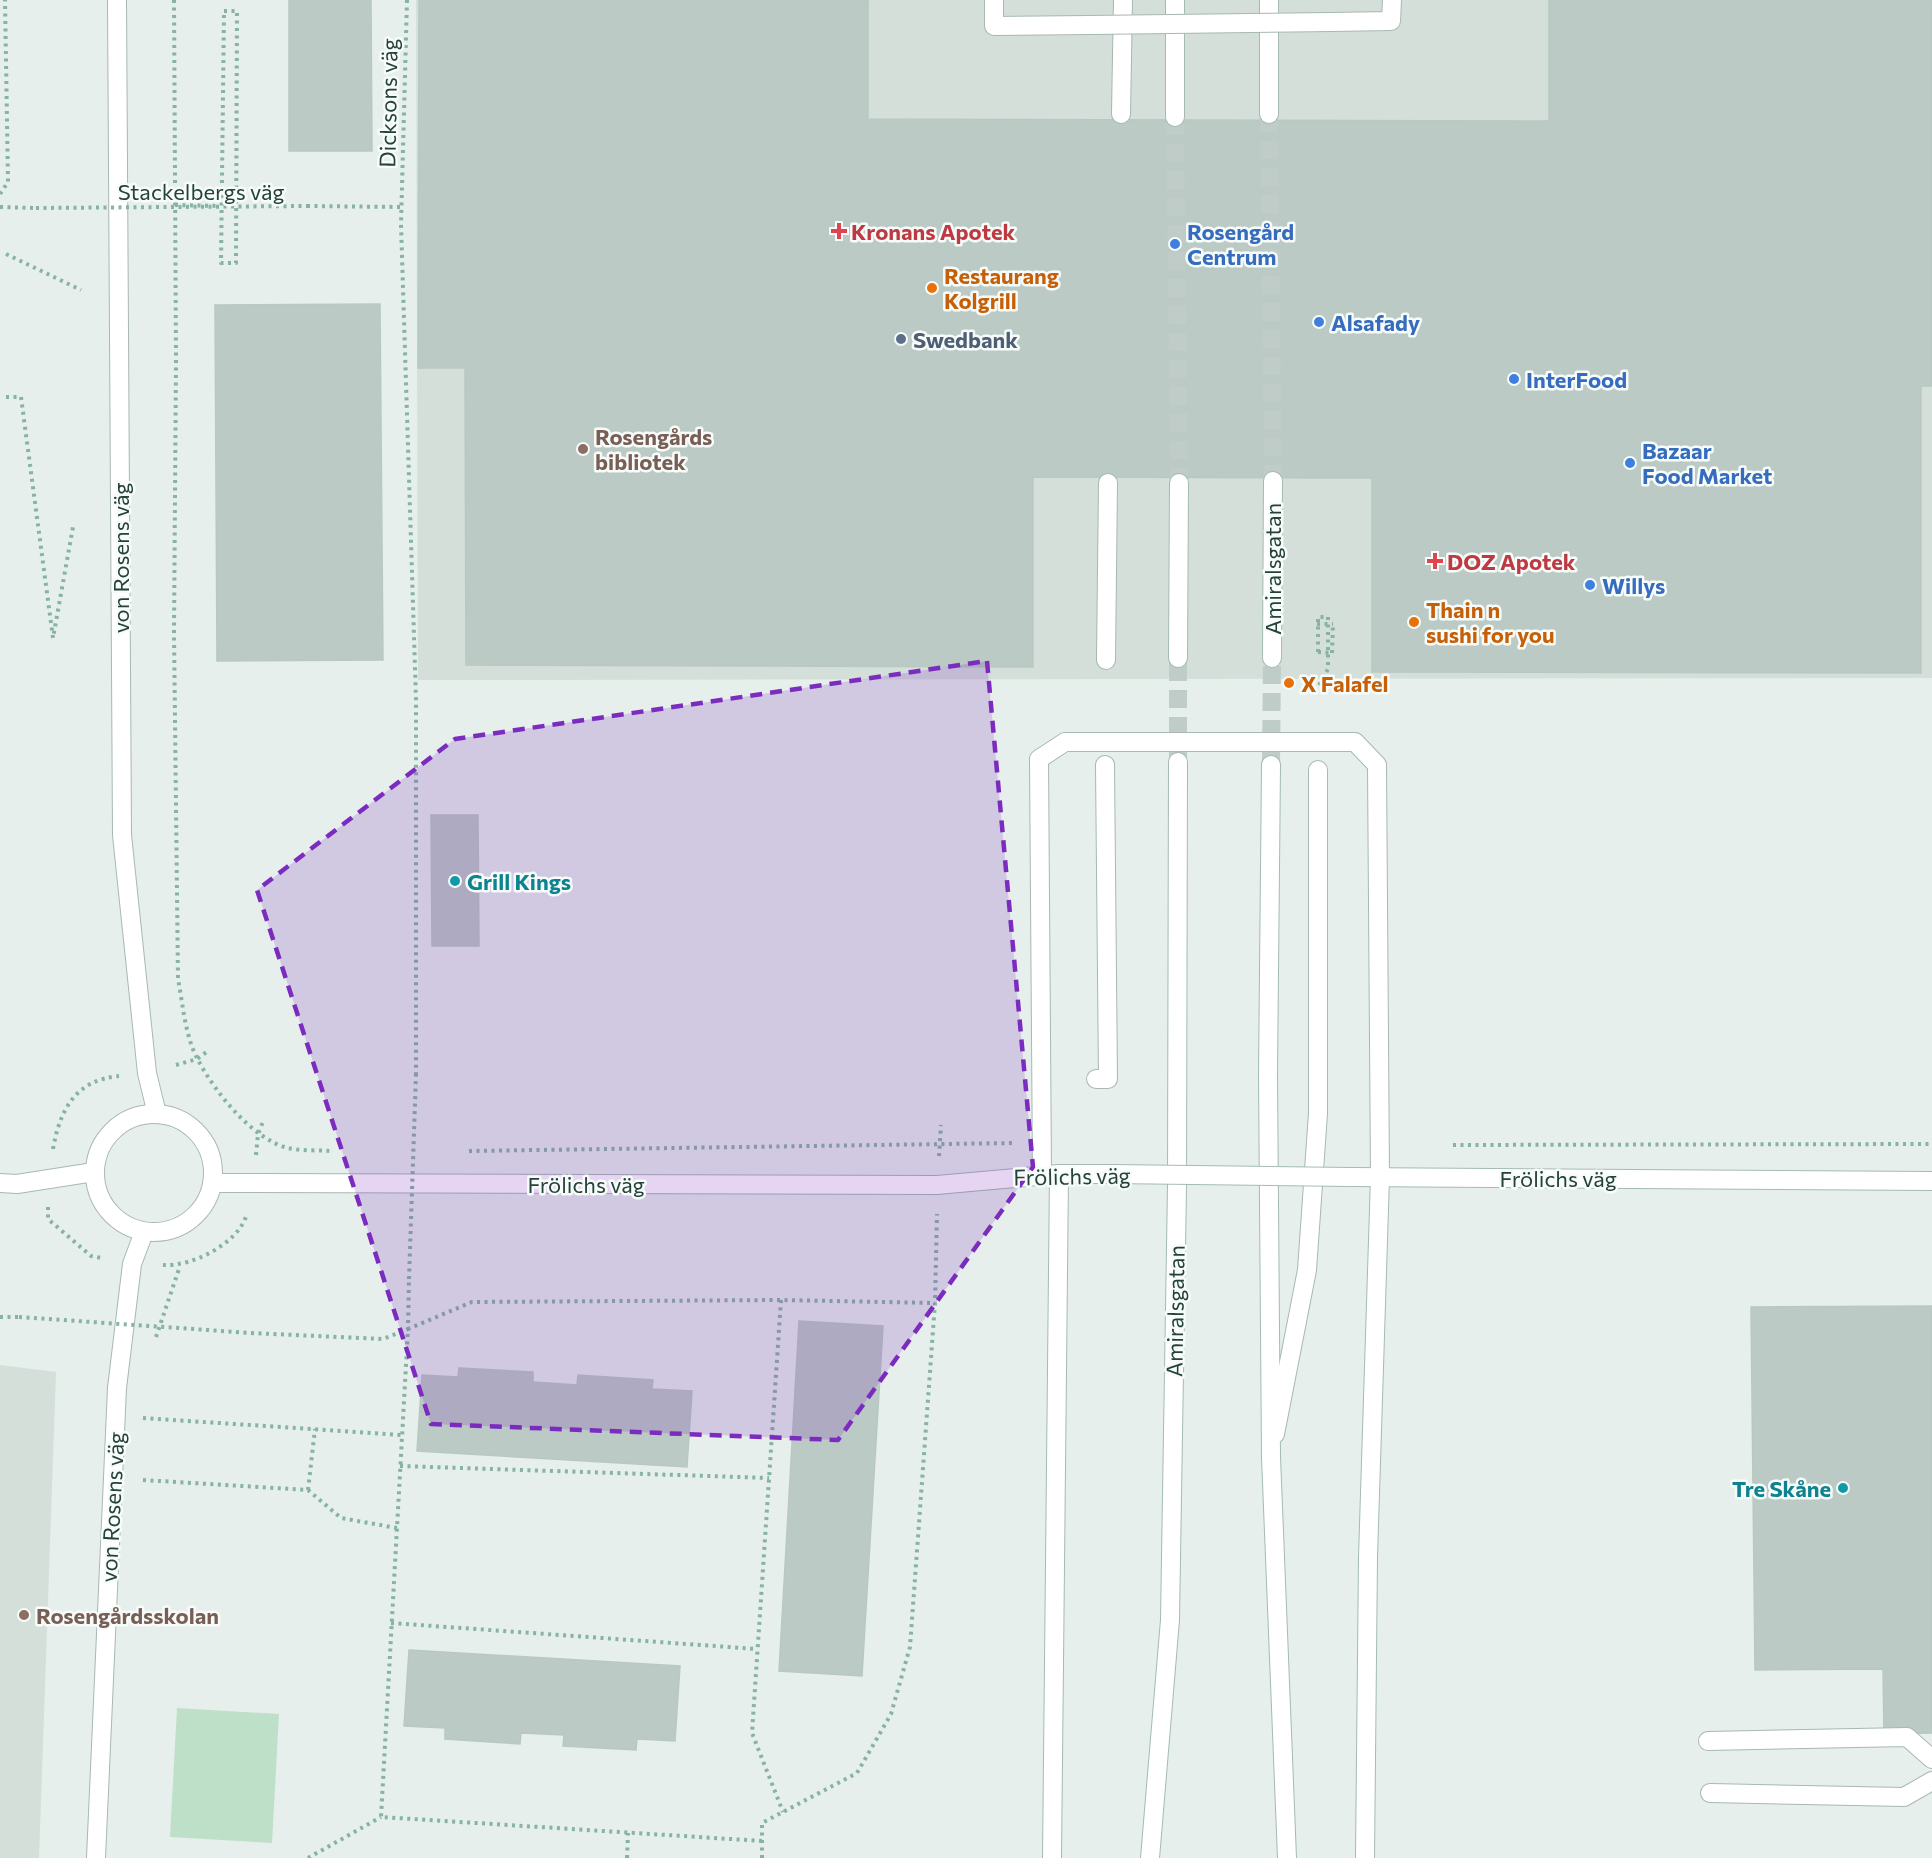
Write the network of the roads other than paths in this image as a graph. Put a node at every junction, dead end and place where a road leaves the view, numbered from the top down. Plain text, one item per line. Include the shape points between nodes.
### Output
1 (117, 0) edge
2 (994, 0) edge
3 (1123, 0) edge
4 (1175, 0) edge
5 (1269, 0) edge
6 (1392, 0) edge
7 (1121, 114) dead end
8 (1269, 114) tunnel mouth
9 (1175, 117) tunnel mouth
10 (1273, 481) tunnel mouth
11 (1108, 483) dead end
12 (1179, 483) tunnel mouth
13 (1178, 658) tunnel mouth
14 (1272, 658) tunnel mouth
15 (1106, 660) dead end
16 (1178, 762) tunnel mouth
17 (1105, 765) dead end
18 (1271, 765) tunnel mouth
19 (1318, 770) dead end
20 (1095, 1079) dead end
21 (157, 1113) junction
22 (94, 1172) junction
23 (1050, 1174) junction
24 (1380, 1177) junction
25 (1932, 1181) edge
26 (0, 1183) edge
27 (212, 1183) junction
28 (144, 1232) junction
29 (1271, 1457) junction
30 (1708, 1741) dead end
31 (1932, 1760) edge
32 (1932, 1780) edge
33 (1710, 1793) dead end
34 (96, 1858) edge
35 (1052, 1858) edge
36 (1150, 1858) edge
37 (1287, 1858) edge
38 (1365, 1858) edge

1 - 21 main road, von Rosens väg via 122,835 147,1073
2 - 6 main road, bridge via 993,26 1392,21
3 - 7 main road
4 - 9 main road
5 - 8 main road
10 - 14 main road, Amiralsgatan
11 - 15 main road
12 - 13 main road
16 - 36 main road, Amiralsgatan via 1178,1186 1170,1620
17 - 20 main road via 1108,1079
18 - 29 main road
19 - 29 main road via 1316,1136 1307,1270
21 - 22 main road via 121,1123 107,1136
21 - 27 main road via 193,1129 206,1144 213,1163
22 - 26 main road
22 - 28 main road via 98,1193 109,1211
23 - 24 main road, Frölichs väg, bridge
23 - 24 main road via 1041,1142 1039,759 1065,742 1355,742 1377,765
23 - 27 main road, Frölichs väg via 938,1185
23 - 35 main road
24 - 25 main road, Frölichs väg
24 - 38 main road via 1368,1557
27 - 28 main road via 204,1205 188,1221 167,1230
28 - 34 main road, von Rosens väg via 132,1264 117,1388
29 - 37 main road
30 - 31 main road via 1907,1737
32 - 33 main road via 1904,1797

